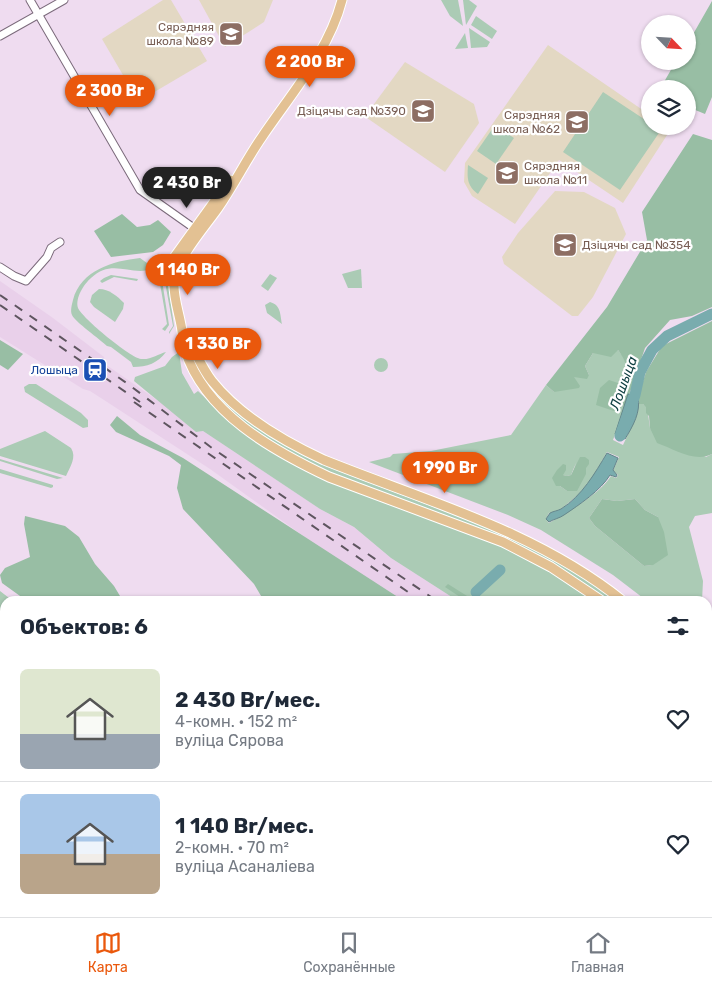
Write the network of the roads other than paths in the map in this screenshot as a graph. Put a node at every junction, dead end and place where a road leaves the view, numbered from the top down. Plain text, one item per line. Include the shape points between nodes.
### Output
1 (30, 0) edge
2 (64, 0) edge
3 (342, 0) edge
4 (38, 14) junction
5 (0, 36) edge
6 (198, 230) junction
7 (60, 242) dead end
8 (0, 267) edge
9 (182, 332) junction
10 (594, 596) edge
11 (616, 596) edge

1 - 4 street
2 - 4 street
3 - 6 main road via 336,19 312,64 222,190
4 - 5 street
4 - 6 street via 140,190
6 - 9 main road via 173,259
7 - 8 street via 51,248 26,281
9 - 10 main road via 191,366 208,394 225,412 263,440 329,477 471,529 521,551
9 - 11 main road via 211,380 235,405 304,451 500,528 559,558

